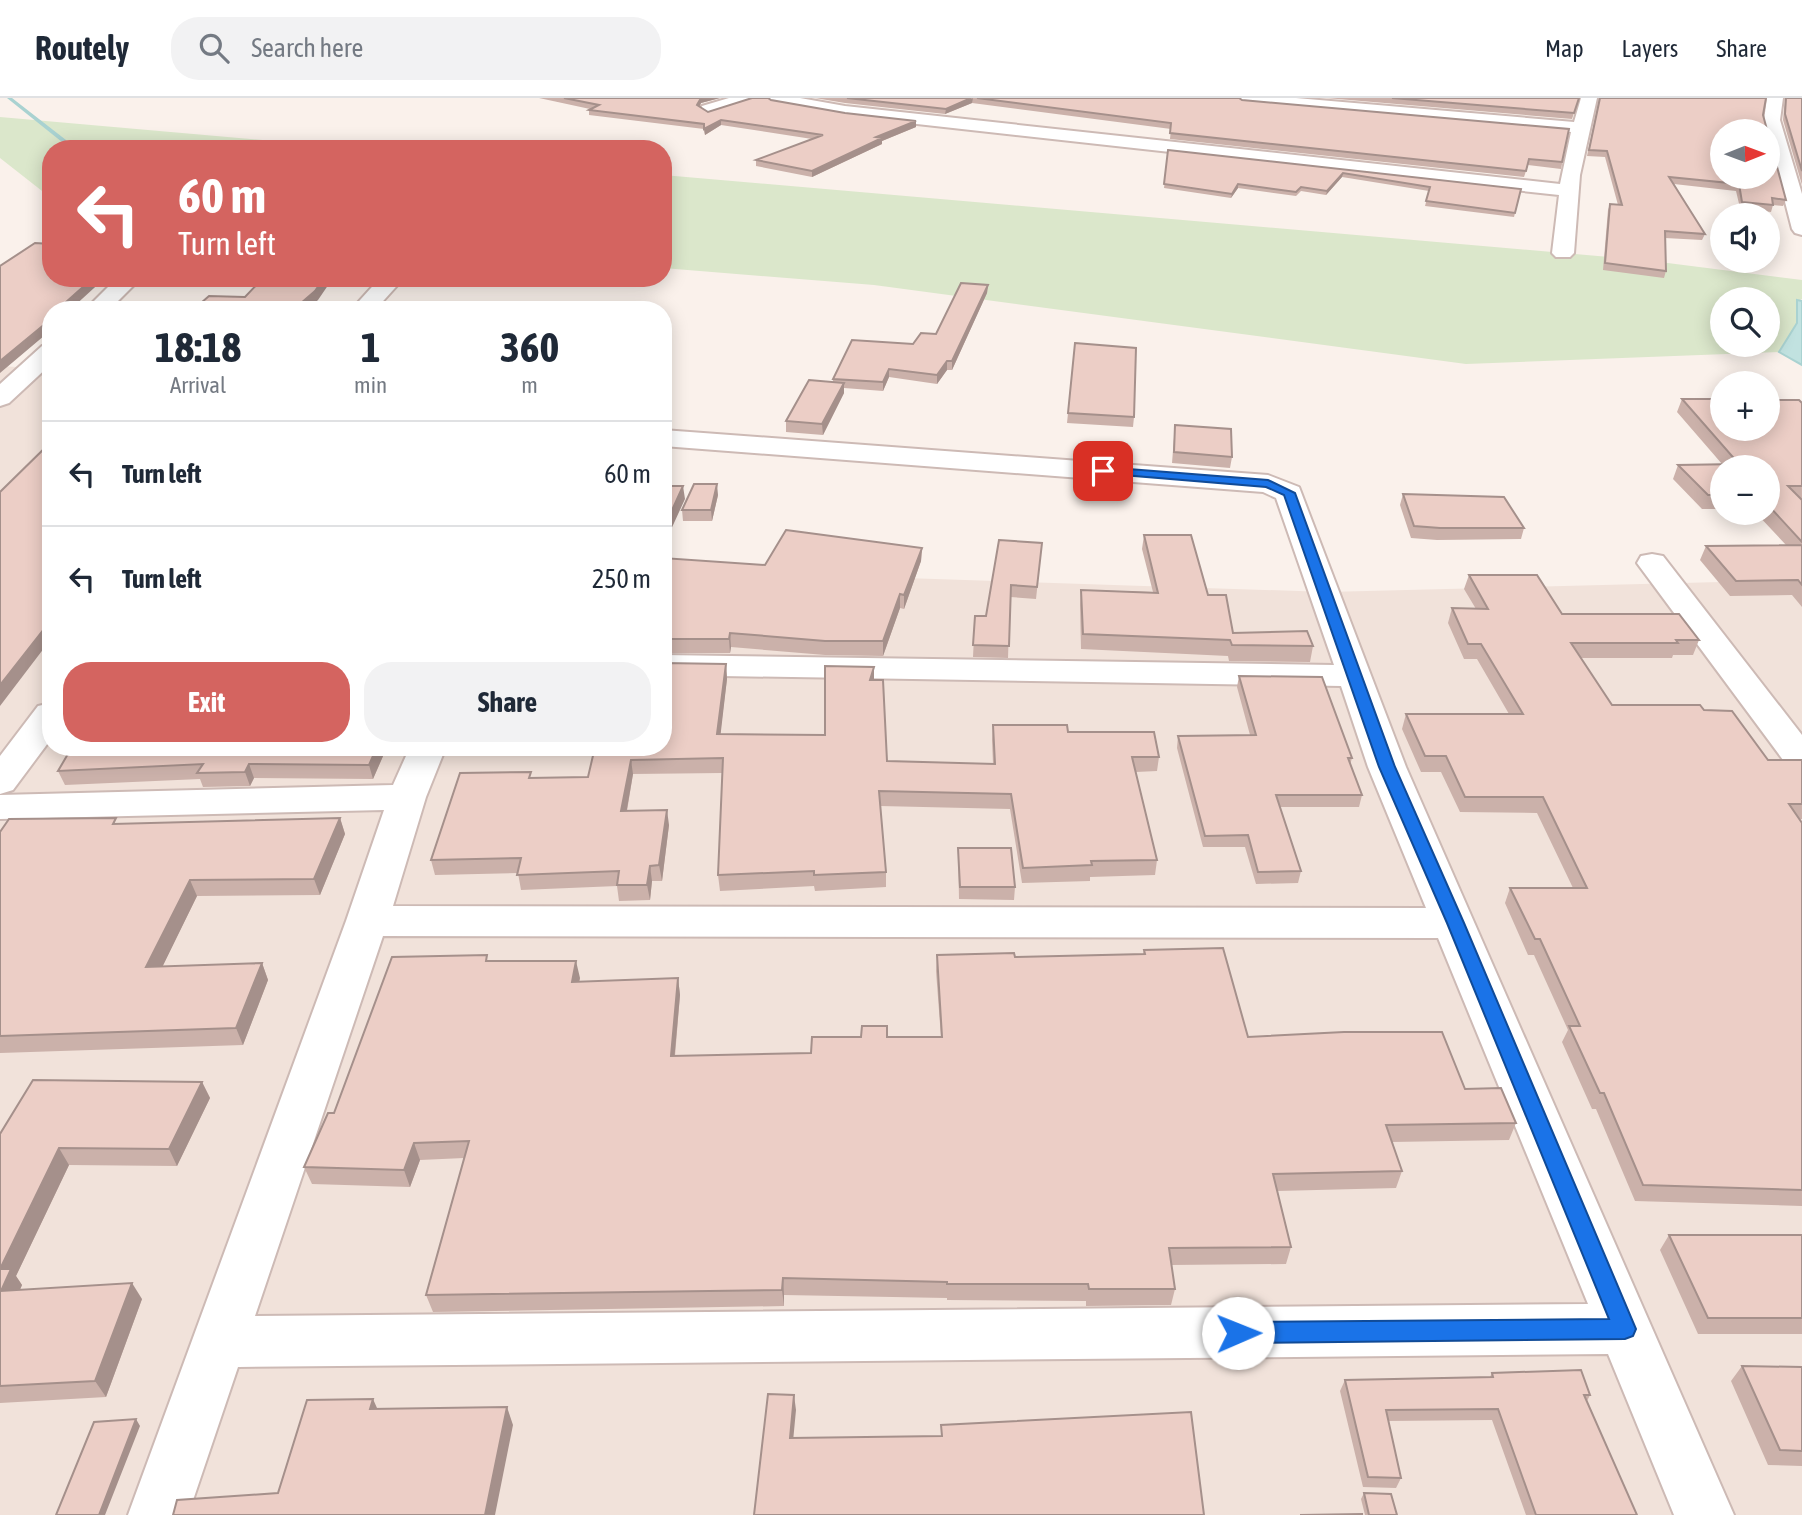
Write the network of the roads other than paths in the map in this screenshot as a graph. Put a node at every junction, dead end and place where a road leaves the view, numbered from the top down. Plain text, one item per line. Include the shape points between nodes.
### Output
1 (746, 98) edge
2 (772, 98) edge
3 (1241, 98) edge
4 (1589, 98) edge
5 (1775, 98) edge
6 (704, 104) edge
7 (1580, 128) junction
8 (1567, 190) junction
9 (1802, 229) edge
10 (1563, 253) dead end
11 (120, 287) edge
12 (384, 287) edge
13 (106, 301) edge
14 (371, 301) edge
15 (42, 359) edge
16 (0, 398) edge
17 (672, 439) edge
18 (1652, 563) dead end
19 (672, 665) edge
20 (1354, 676) junction
21 (42, 726) edge
22 (424, 756) edge
23 (1802, 760) edge
24 (0, 782) edge
25 (407, 797) junction
26 (0, 807) edge
27 (367, 921) junction
28 (1455, 923) junction
29 (1625, 1329) junction
30 (218, 1342) junction
31 (158, 1515) edge
32 (1704, 1515) edge

1 - 6 street via 729,104
2 - 8 street via 845,111
3 - 7 street
4 - 7 street
5 - 9 street via 1772,120
7 - 8 street
8 - 10 street
11 - 13 street
12 - 14 street
15 - 16 street
17 - 20 street via 1268,484 1289,493
18 - 23 street
19 - 20 street
20 - 28 street via 1387,767
21 - 24 street
22 - 25 street
25 - 26 street
25 - 27 street
27 - 28 street
27 - 30 street
28 - 29 street
29 - 30 street
29 - 32 street
30 - 31 street

